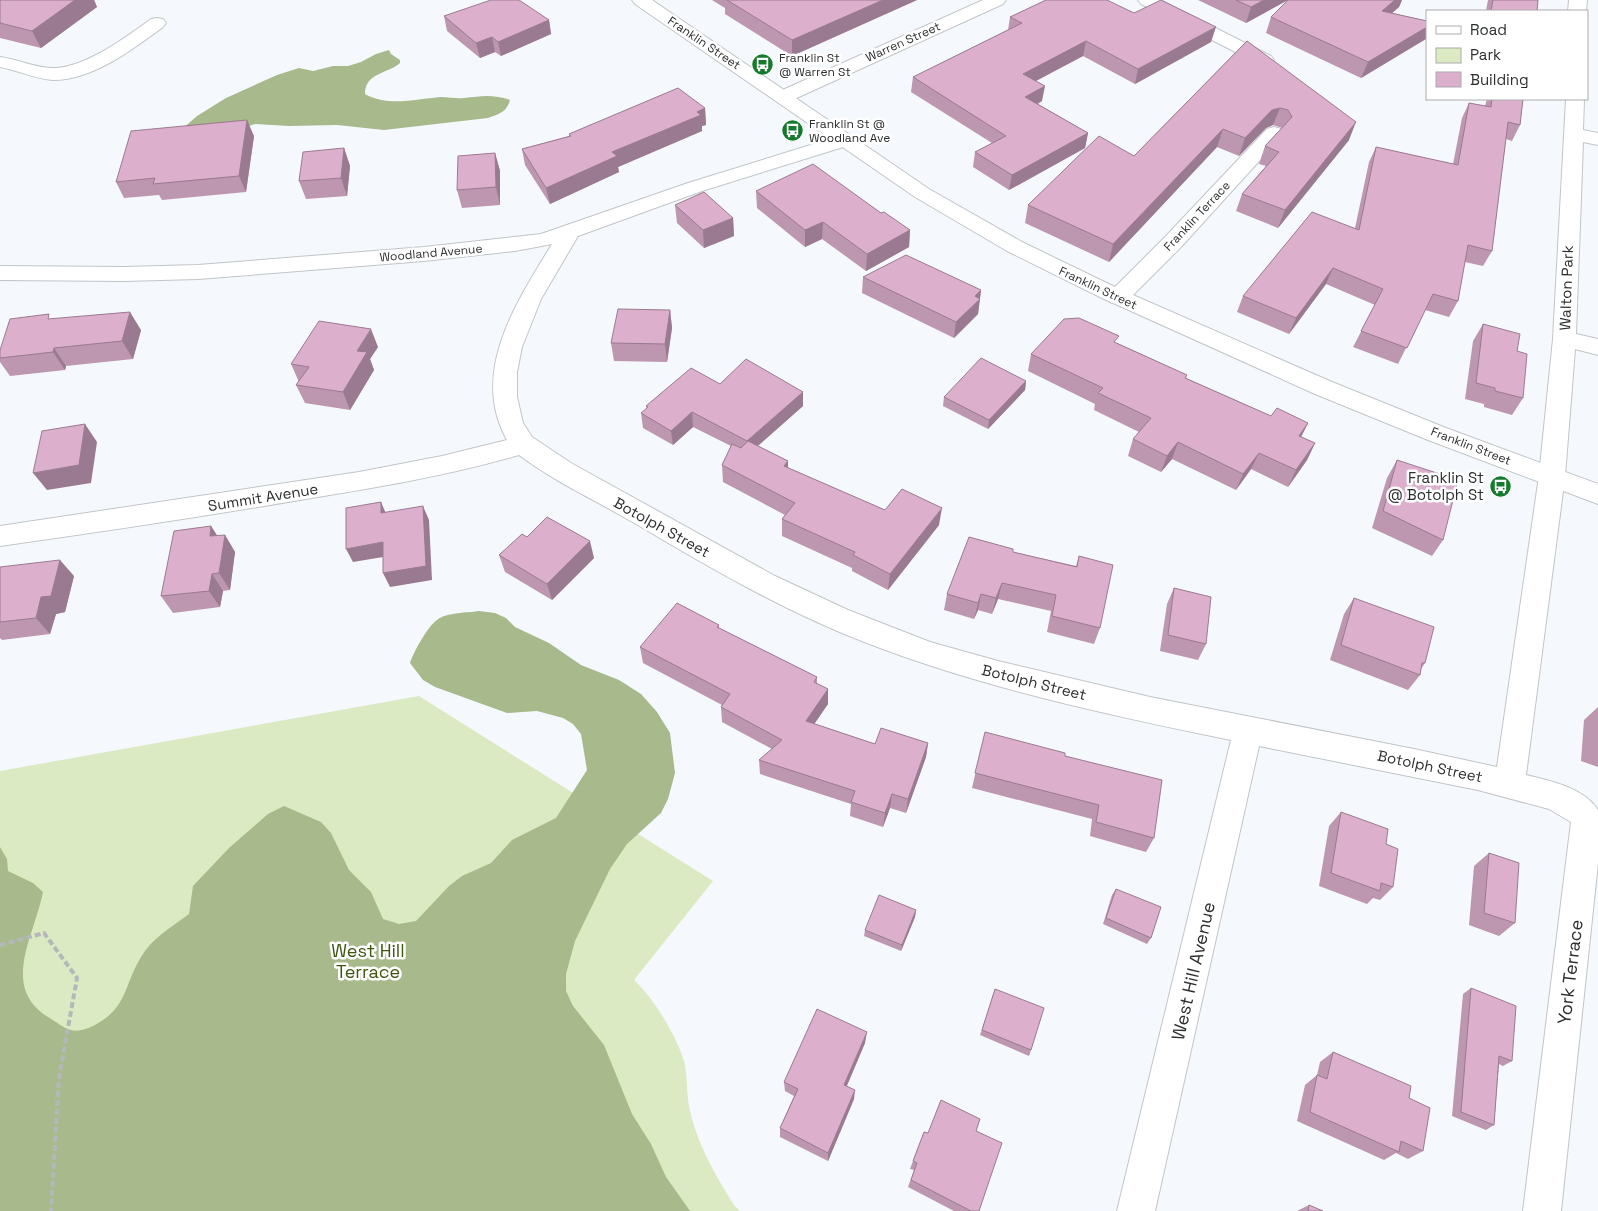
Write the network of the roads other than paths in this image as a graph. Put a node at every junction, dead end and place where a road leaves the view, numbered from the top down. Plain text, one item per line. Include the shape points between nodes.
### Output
1 (642, 0) edge
2 (997, 0) edge
3 (1147, 0) edge
4 (157, 24) dead end
5 (1265, 60) edge
6 (0, 62) edge
7 (783, 97) junction
8 (1575, 100) edge
9 (1274, 133) edge
10 (1574, 134) junction
11 (1598, 139) edge
12 (846, 140) junction
13 (570, 232) junction
14 (0, 273) edge
15 (1118, 297) junction
16 (1564, 339) junction
17 (1598, 347) edge
18 (524, 444) junction
19 (1552, 476) junction
20 (1598, 494) edge
21 (0, 536) edge
22 (1248, 730) junction
23 (1510, 784) junction
24 (1136, 1211) edge
25 (1542, 1211) edge

1 - 7 street, Franklin Street
2 - 7 street, Warren Street
3 - 5 street
4 - 6 street via 73,71 45,73
7 - 12 street, Franklin Street
8 - 10 street, Walton Park
9 - 15 street, Franklin Terrace
10 - 11 street
10 - 16 street, Walton Park
12 - 13 street, Woodland Avenue via 695,187
12 - 15 street, Franklin Street via 970,223 1020,251
13 - 14 street, Woodland Avenue via 543,240 481,248 198,272
13 - 18 street, Botolph Street via 508,350 505,375 507,405 511,422
15 - 19 street, Franklin Street via 1348,398
16 - 17 street
16 - 19 street, Walton Park
18 - 21 street, Summit Avenue via 485,456 370,479
18 - 22 street, Botolph Street via 585,483 758,580 870,632 1000,674
19 - 20 street, Franklin Street
19 - 23 street
22 - 23 street, Botolph Street via 1429,764
22 - 24 street, West Hill Avenue
23 - 25 street, York Terrace via 1564,801 1582,811 1587,820

